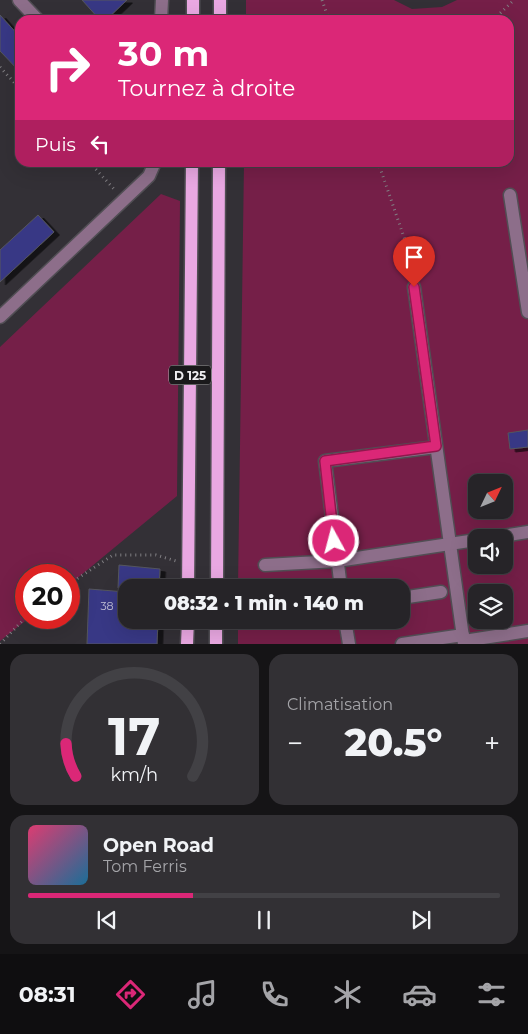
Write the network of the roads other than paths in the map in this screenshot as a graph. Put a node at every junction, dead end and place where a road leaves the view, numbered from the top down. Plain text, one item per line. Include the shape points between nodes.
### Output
1 (20, 0) edge
2 (162, 0) edge
3 (193, 0) edge
4 (220, 0) edge
5 (34, 15) edge
6 (161, 15) edge
7 (193, 15) edge
8 (220, 15) edge
9 (153, 167) edge
10 (192, 167) edge
11 (219, 167) edge
12 (510, 195) dead end
13 (526, 286) edge
14 (414, 287) road end
15 (528, 312) edge
16 (0, 317) edge
17 (436, 446) junction
18 (528, 532) edge
19 (513, 534) edge
20 (468, 541) edge
21 (450, 544) junction
22 (337, 560) junction
23 (265, 565) dead end
24 (188, 579) edge
25 (217, 579) edge
26 (340, 579) edge
27 (441, 592) dead end
28 (410, 597) edge
29 (188, 629) edge
30 (216, 629) edge
31 (346, 629) edge
32 (528, 632) edge
33 (464, 640) edge
34 (188, 644) edge
35 (216, 644) edge
36 (349, 644) edge
37 (402, 644) edge

1 - 5 street
2 - 6 street
3 - 7 main road
4 - 8 main road
9 - 16 street via 149,176
10 - 24 main road, D 125
11 - 25 main road, D 125
12 - 13 street
13 - 15 street
14 - 17 street
17 - 21 street
17 - 22 street via 325,461
18 - 19 street
20 - 21 street
21 - 22 street
21 - 33 street
22 - 23 street
22 - 26 street
27 - 28 street
29 - 34 main road
30 - 35 main road
31 - 36 street
32 - 33 street
33 - 37 street

